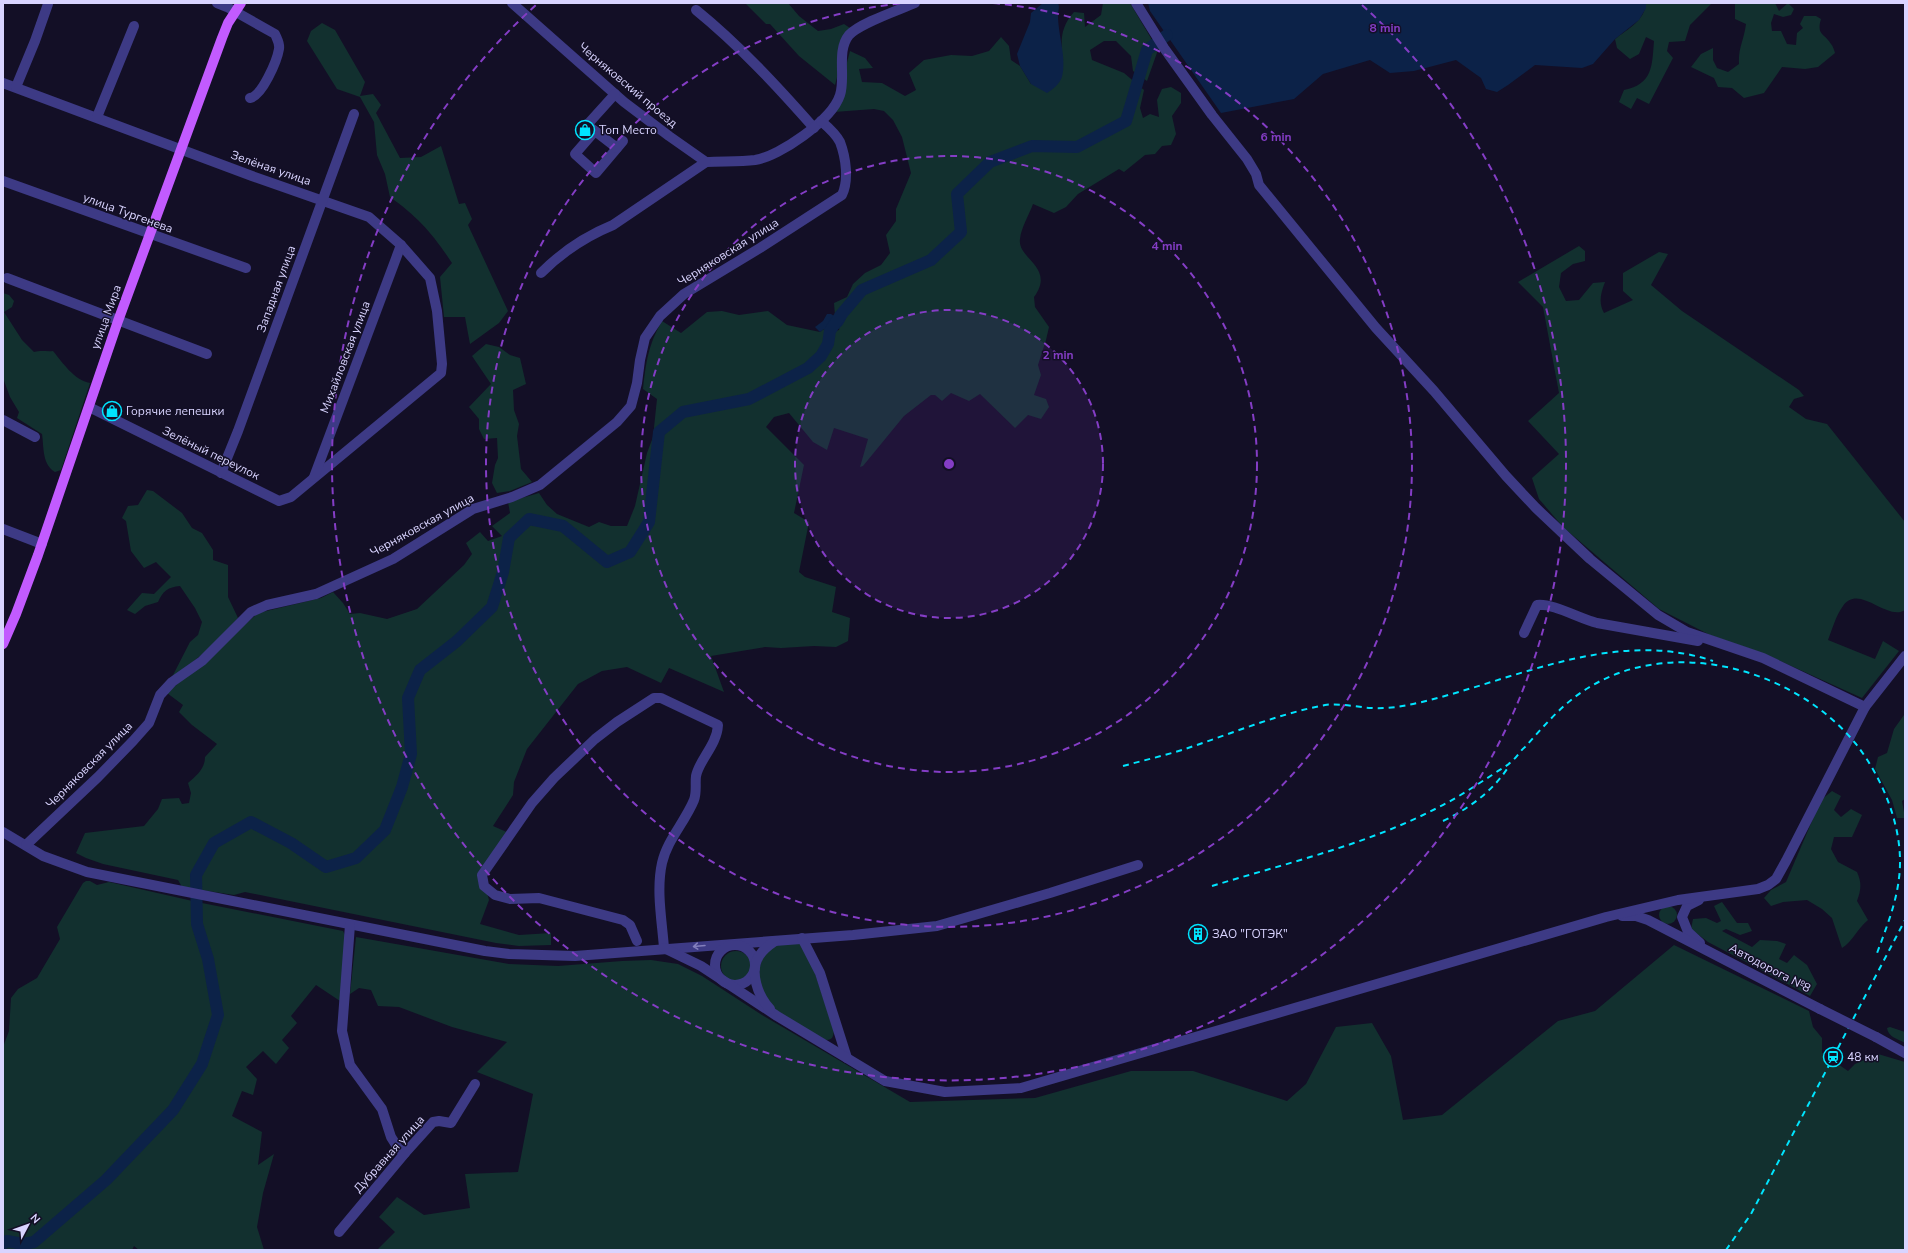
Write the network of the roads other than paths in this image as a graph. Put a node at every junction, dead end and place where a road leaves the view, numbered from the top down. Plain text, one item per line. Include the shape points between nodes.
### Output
1 (217, 3) edge
2 (241, 3) edge
3 (512, 3) edge
4 (915, 3) edge
5 (1136, 3) edge
6 (48, 4) dead end
7 (696, 10) dead end
8 (234, 12) junction
9 (134, 26) dead end
10 (3, 83) edge
11 (16, 88) junction
12 (615, 94) junction
13 (250, 98) dead end
14 (354, 114) dead end
15 (97, 117) junction
16 (818, 124) junction
17 (595, 131) junction
18 (181, 150) junction
19 (706, 162) junction
20 (3, 181) edge
21 (323, 200) junction
22 (150, 235) junction
23 (401, 245) junction
24 (246, 268) dead end
25 (541, 273) dead end
26 (7, 278) dead end
27 (118, 320) junction
28 (207, 354) dead end
29 (89, 407) junction
30 (3, 420) edge
31 (35, 437) dead end
32 (221, 473) junction
33 (314, 477) junction
34 (3, 529) edge
35 (42, 544) junction
36 (1524, 633) dead end
37 (3, 644) edge
38 (1722, 644) junction
39 (1905, 656) edge
40 (1865, 707) junction
41 (3, 832) edge
42 (26, 846) junction
43 (1138, 865) dead end
44 (1714, 896) junction
45 (1667, 903) junction
46 (1606, 916) junction
47 (1682, 917) junction
48 (350, 925) junction
49 (1663, 928) junction
50 (802, 938) junction
51 (777, 940) junction
52 (637, 941) dead end
53 (735, 944) junction
54 (664, 948) junction
55 (1709, 950) junction
56 (756, 967) junction
57 (723, 980) junction
58 (777, 1016) junction
59 (1905, 1053) edge
60 (847, 1058) junction
61 (475, 1084) dead end
62 (405, 1153) junction
63 (339, 1232) dead end

1 - 8 street
2 - 8 main road, улица Мира
3 - 12 street, Черняковский проезд
4 - 16 street via 862,26 849,35 843,50 840,95
5 - 38 street via 1164,48 1216,121 1247,159 1256,174 1258,185 1376,328 1434,391 1506,476 1590,559 1658,615 1687,632
6 - 11 street
7 - 16 street via 729,38 788,98
8 - 13 street via 275,34 280,48 260,93
8 - 18 main road, улица Мира
9 - 15 street
10 - 11 street, Зелёная улица
11 - 15 street, Зелёная улица
12 - 17 street via 587,125
12 - 19 street, Черняковский проезд
14 - 21 street, Западная улица
15 - 18 street, Зелёная улица
16 - 19 street via 792,144 756,160
16 - 42 street, Черняковская улица via 831,130 840,142 846,186 842,195 684,294 660,316 646,338 631,406 617,422 540,485 473,509 393,559 316,594 267,605 252,612 202,661 172,682 160,696 149,723 133,741
17 - 17 street via 575,154 596,173 620,144
18 - 21 street, Зелёная улица
18 - 22 main road, улица Мира
19 - 25 street via 613,225 572,247 552,261
20 - 22 street, улица Тургенева
21 - 23 street, Зелёная улица via 369,217
21 - 32 street, Западная улица
22 - 24 street, улица Тургенева
22 - 27 main road, улица Мира
23 - 33 street, Михайловская улица
23 - 33 street, Зелёная улица via 430,278 437,311 441,374
26 - 27 street
27 - 28 street
27 - 29 main road, улица Мира
29 - 32 street, Зелёный переулок
29 - 35 main road, улица Мира
30 - 31 street
32 - 33 street, Зелёный переулок via 279,501 306,487
34 - 35 street
35 - 37 main road, улица Мира
36 - 38 street via 1537,605 1545,604 1582,620
38 - 40 street via 1763,658
39 - 40 street
40 - 44 street via 1776,879 1758,889
41 - 42 street
42 - 48 street via 43,856 87,872
43 - 50 street via 937,926
44 - 45 street
44 - 47 street via 1690,904
45 - 46 street
45 - 47 street via 1677,905
45 - 49 street via 1659,907 1656,913 1657,921
46 - 49 street, Автодорога №8 via 1636,916
46 - 60 street via 1021,1088 945,1092 885,1080
47 - 49 street via 1675,927
47 - 55 street, Автодорога №8 via 1688,932
48 - 54 street via 509,954 575,956
48 - 62 street via 342,1031 350,1065 382,1109 391,1137
49 - 55 street, Автодорога №8
50 - 51 street
50 - 60 street via 820,973
51 - 53 street
51 - 56 street via 761,952
52 - 54 street via 630,925 623,920 539,898 510,899 495,895 484,886 482,875 532,803 554,778 616,722 654,698 661,698 718,726 715,738 696,775 694,800 662,862 660,885
53 -> 54 street
53 - 56 street via 750,952
53 - 57 street via 724,949 716,958 716,970
54 - 57 street
55 - 59 street, Автодорога №8, bridge
56 - 57 street via 751,977 743,983 736,985
56 - 58 street via 759,993
57 - 58 street
58 - 60 street
61 - 62 street, Дубравная улица via 451,1123 433,1122
62 - 63 street, Дубравная улица

